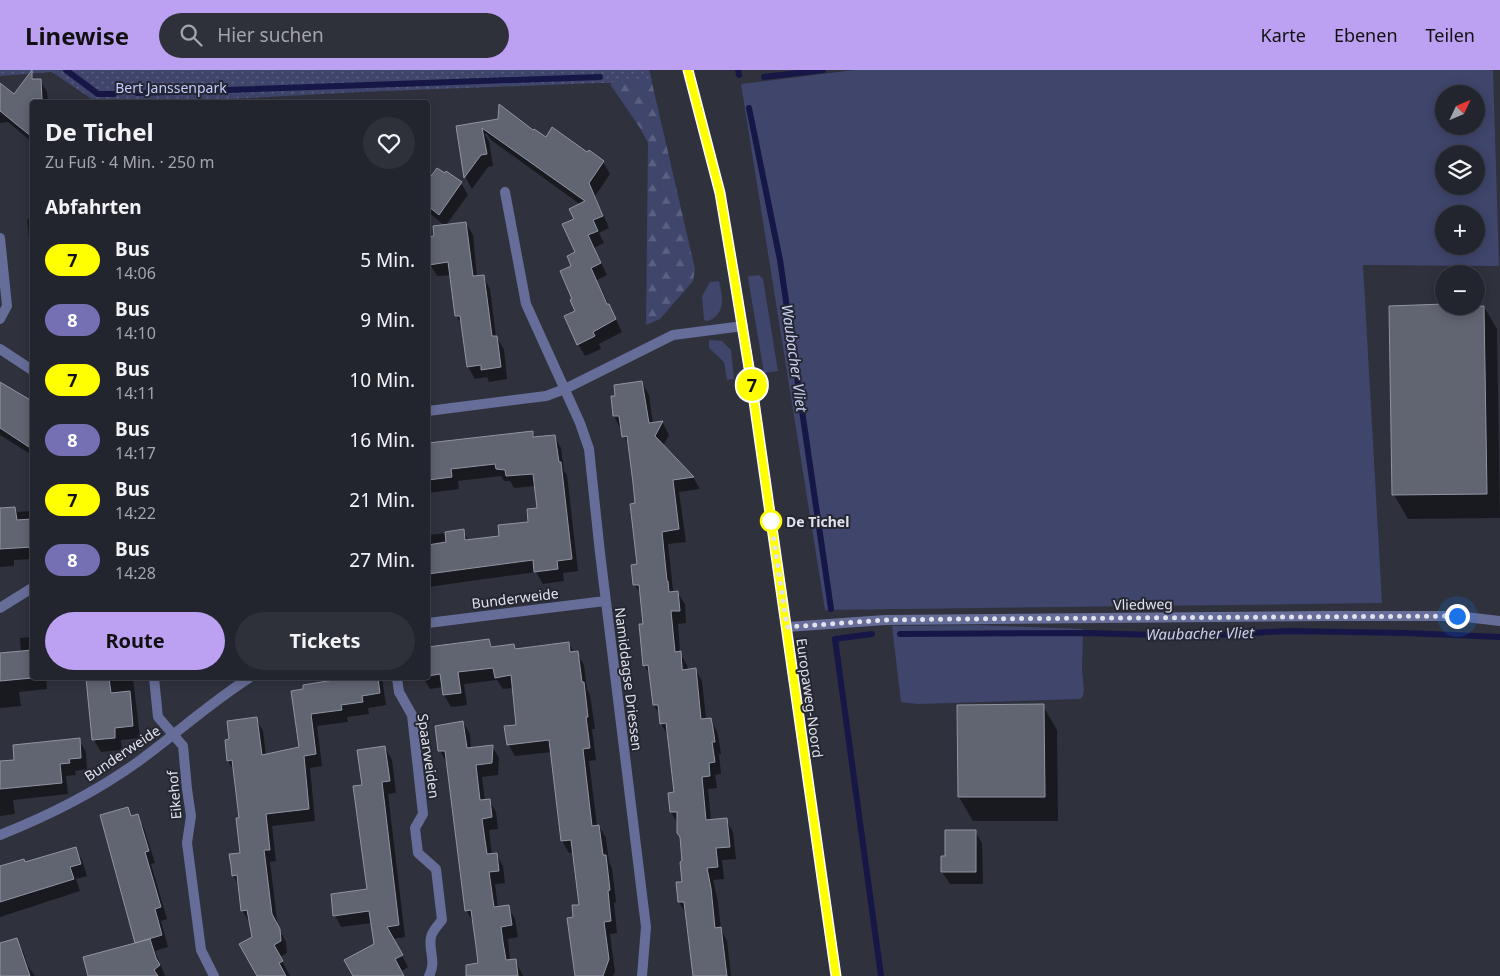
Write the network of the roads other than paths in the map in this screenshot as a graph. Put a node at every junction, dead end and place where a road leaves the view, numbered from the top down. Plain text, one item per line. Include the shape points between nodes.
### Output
1 (688, 70) edge
2 (504, 192) dead end
3 (0, 238) edge
4 (0, 319) edge
5 (743, 326) junction
6 (0, 349) edge
7 (30, 369) edge
8 (565, 389) junction
9 (430, 412) edge
10 (30, 589) edge
11 (606, 601) junction
12 (0, 608) edge
13 (1500, 621) edge
14 (430, 623) edge
15 (787, 627) junction
16 (154, 680) edge
17 (246, 680) edge
18 (397, 680) edge
19 (174, 734) junction
20 (0, 835) edge
21 (214, 976) edge
22 (428, 976) edge
23 (642, 976) edge
24 (836, 976) edge

1 - 5 street, Europaweg-Noord via 720,193
2 - 8 street via 526,304
3 - 4 street via 7,306
5 - 8 street via 673,335
5 - 15 street, Europaweg-Noord
6 - 7 street
8 - 9 street via 532,399
8 - 11 street, Namiddagse Driessen via 589,449
10 - 12 street
11 - 14 street, Bunderweide
11 - 23 street, Namiddagse Driessen via 646,926
13 - 15 street, Vliedweg via 1457,616 1327,616 904,620
15 - 24 street, Europaweg-Noord
16 - 19 street, Eikehof via 158,717
17 - 19 street, Bunderweide
18 - 22 street, Spaarweiden via 398,692 412,714 423,814 415,828 418,854 436,869 442,920 431,936 433,964
19 - 20 street, Bunderweide via 87,793 38,820
19 - 21 street, Eikehof via 183,746 191,816 187,843 201,950

